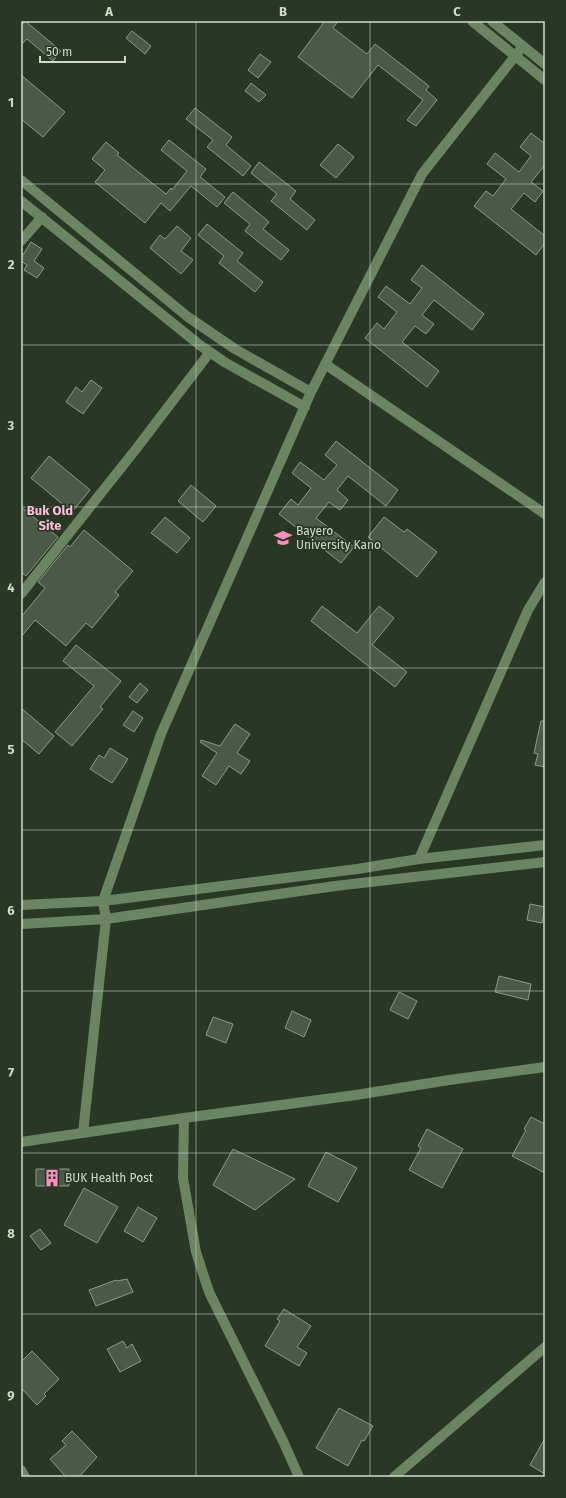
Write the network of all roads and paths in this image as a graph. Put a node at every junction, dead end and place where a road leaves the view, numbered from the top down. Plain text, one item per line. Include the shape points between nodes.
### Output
1 (472, 21) edge
2 (492, 21) edge
3 (523, 46) junction
4 (515, 57) junction
5 (545, 64) edge
6 (545, 80) edge
7 (21, 180) edge
8 (21, 201) edge
9 (42, 217) junction
10 (21, 241) edge
11 (235, 350) junction
12 (210, 352) junction
13 (226, 363) junction
14 (325, 364) junction
15 (311, 392) junction
16 (305, 407) junction
17 (545, 514) edge
18 (545, 582) edge
19 (21, 594) edge
20 (545, 845) edge
21 (489, 852) junction
22 (419, 859) junction
23 (545, 862) edge
24 (490, 868) junction
25 (103, 901) junction
26 (21, 905) edge
27 (106, 919) junction
28 (21, 924) edge
29 (545, 1067) edge
30 (184, 1118) junction
31 (83, 1133) junction
32 (21, 1142) edge
33 (545, 1347) edge
34 (21, 1470) edge
35 (25, 1477) edge
36 (298, 1477) edge
37 (394, 1477) edge

1 - 4 street
2 - 3 street
3 - 4 street
3 - 5 street
4 - 6 street
4 - 14 street via 422,174
7 - 11 street via 188,317
8 - 9 street
9 - 10 street
9 - 12 street
11 - 13 street
11 - 15 street
12 - 13 street
12 - 19 street
13 - 16 street
14 - 15 street
14 - 17 street
15 - 16 street
16 - 25 street via 161,734
18 - 22 street via 528,610
20 - 21 street
21 - 22 street
21 - 24 street
22 - 25 street
23 - 24 street
24 - 27 street via 335,886
25 - 26 street
25 - 27 street
27 - 28 street
27 - 31 street
29 - 30 street
30 - 31 street
30 - 36 street via 183,1178 196,1252 209,1292 283,1441
31 - 32 street
33 - 37 street
34 - 35 street

